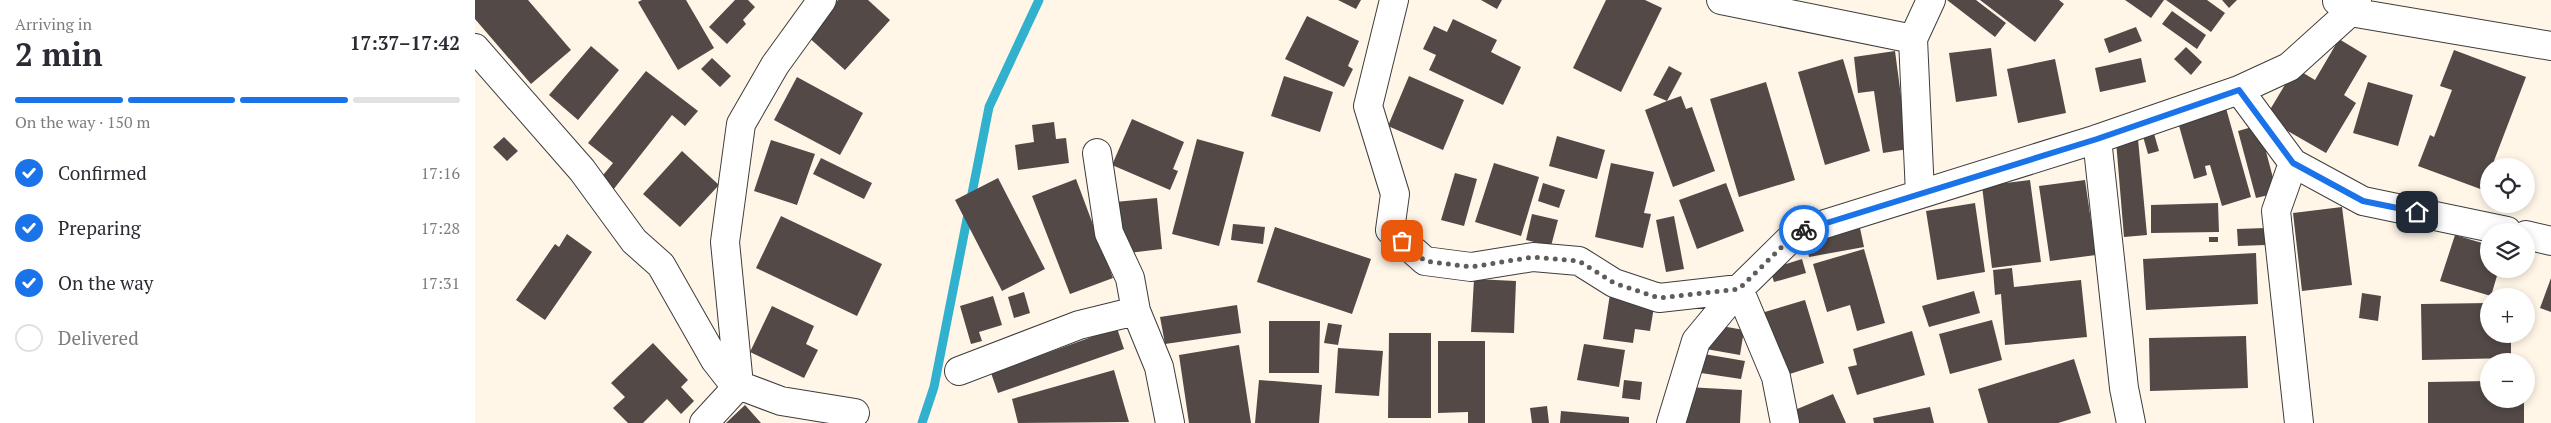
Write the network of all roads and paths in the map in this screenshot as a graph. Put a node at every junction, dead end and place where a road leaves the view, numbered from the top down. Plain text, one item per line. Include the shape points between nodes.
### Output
1 (822, 0) edge
2 (1394, 0) edge
3 (1721, 0) edge
4 (1931, 0) edge
5 (2348, 4) edge
6 (1913, 39) junction
7 (2551, 46) edge
8 (475, 48) edge
9 (2239, 90) junction
10 (2097, 139) junction
11 (1097, 153) dead end
12 (2293, 163) junction
13 (1920, 194) junction
14 (2480, 225) edge
15 (2535, 237) edge
16 (2551, 241) edge
17 (1739, 289) junction
18 (1136, 311) junction
19 (959, 370) dead end
20 (739, 385) junction
21 (855, 413) dead end
22 (704, 423) edge
23 (1170, 423) edge
24 (1671, 423) edge
25 (1785, 423) edge
26 (2131, 423) edge
27 (2299, 423) edge

1 - 20 street via 775,65 741,124 725,242
2 - 17 street via 1369,106 1395,194 1390,230 1425,261 1471,267 1533,257 1579,261 1614,283 1659,298
3 - 6 street
4 - 6 street
5 - 7 street
5 - 9 street via 2289,67
6 - 13 street
8 - 20 street via 583,170 634,241 661,265 715,360 733,383
9 - 10 street
9 - 12 street
10 - 13 street
10 - 26 street via 2124,388
11 - 18 street via 1109,233 1131,278
12 - 14 street via 2363,201
12 - 27 street via 2276,211
13 - 17 street via 1796,233
15 - 16 street
17 - 24 street via 1696,341
17 - 25 street via 1776,377
18 - 19 street via 1079,325
18 - 23 street via 1159,367
20 - 21 street via 781,401
20 - 22 street

